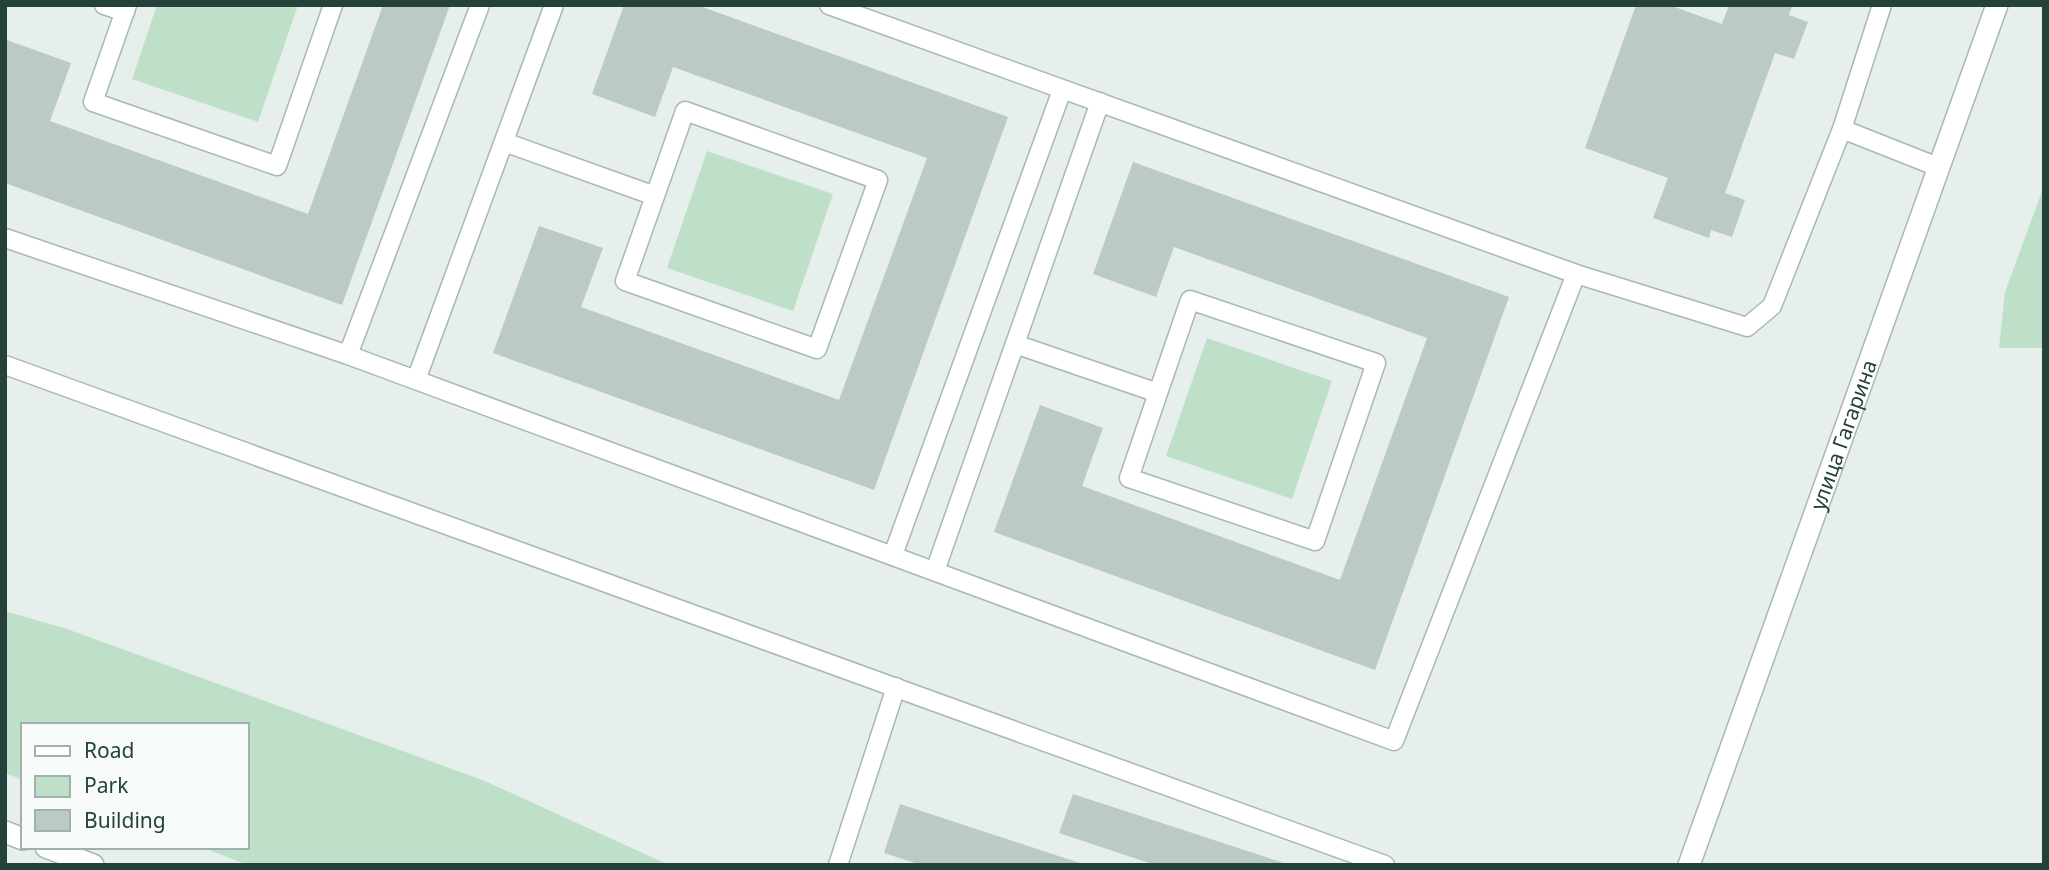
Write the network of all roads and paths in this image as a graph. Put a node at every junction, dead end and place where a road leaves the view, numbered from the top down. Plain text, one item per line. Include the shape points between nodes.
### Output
1 (104, 5) edge
2 (333, 5) edge
3 (480, 5) edge
4 (554, 5) edge
5 (829, 5) edge
6 (1882, 5) edge
7 (1997, 5) edge
8 (126, 9) edge
9 (1062, 90) junction
10 (1100, 102) junction
11 (1842, 129) junction
12 (503, 142) junction
13 (1938, 167) junction
14 (655, 196) junction
15 (5, 238) edge
16 (1576, 274) junction
17 (1015, 344) junction
18 (348, 355) junction
19 (5, 365) edge
20 (416, 380) junction
21 (1158, 393) junction
22 (893, 555) junction
23 (935, 571) junction
24 (896, 687) junction
25 (51, 849) edge
26 (93, 865) edge
27 (838, 865) edge
28 (1385, 865) edge
29 (1689, 865) edge

1 - 8 lane
2 - 8 lane via 277,166 93,102
3 - 18 lane
4 - 12 lane
5 - 9 lane
6 - 11 lane
7 - 13 street, улица Гагарина
9 - 10 lane
9 - 22 lane
10 - 16 lane
10 - 17 lane
11 - 13 lane
11 - 16 lane via 1772,306 1747,327
12 - 14 lane
12 - 20 lane
13 - 29 street, улица Гагарина
14 - 14 lane via 685,111 878,180 817,349 625,281
15 - 18 lane
16 - 23 lane via 1394,741
17 - 21 lane
17 - 23 lane
18 - 20 lane
19 - 24 lane
20 - 22 lane
21 - 21 lane via 1190,300 1376,363 1315,541 1129,478
22 - 23 lane
24 - 27 lane
24 - 28 lane
25 - 26 street

